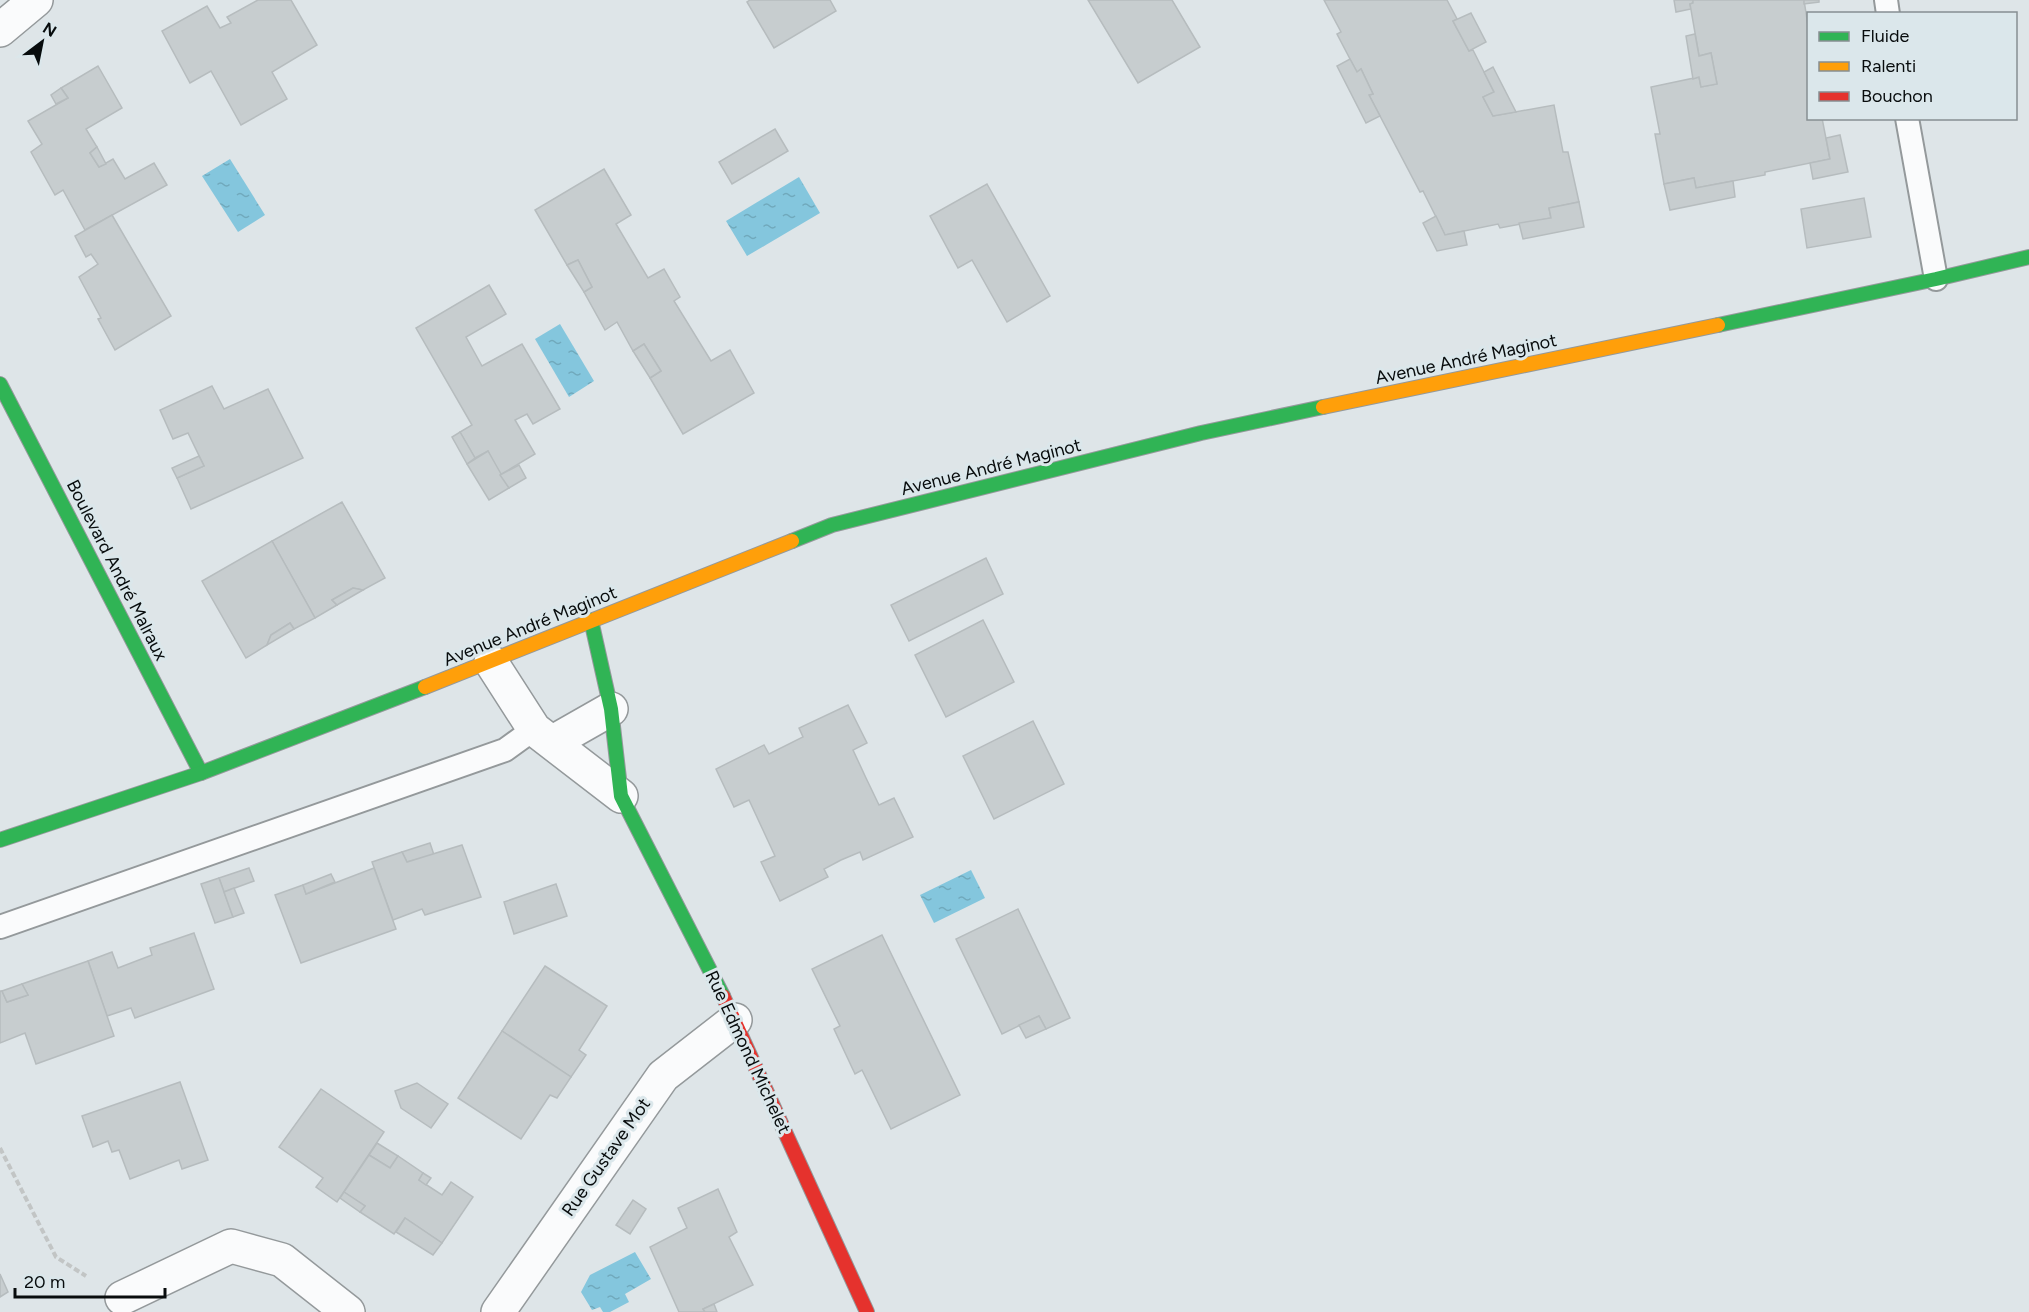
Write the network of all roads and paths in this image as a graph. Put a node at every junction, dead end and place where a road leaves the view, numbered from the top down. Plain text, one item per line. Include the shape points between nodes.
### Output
1 (36, 0) edge
2 (0, 30) edge
3 (1907, 120) edge
4 (2029, 257) edge
5 (1936, 279) junction
6 (0, 384) edge
7 (591, 620) junction
8 (491, 662) junction
9 (611, 709) junction
10 (544, 735) junction
11 (201, 773) junction
12 (621, 796) junction
13 (0, 840) edge
14 (0, 927) edge
15 (735, 1020) junction
16 (0, 1148) edge
17 (124, 1305) edge
18 (348, 1312) edge
19 (498, 1312) edge
20 (867, 1312) edge

1 - 2 street
3 - 5 lane
4 - 5 street, Avenue André Maginot
5 - 7 street, Avenue André Maginot via 1201,433 832,525
6 - 11 street, Boulevard André Malraux
7 - 8 street, Avenue André Maginot
7 - 9 street, Rue Edmond Michelet
8 - 10 street, Rue Edmond Michelet
8 - 11 street, Avenue André Maginot
9 - 10 street
9 - 12 street, Rue Edmond Michelet
10 - 12 street, Rue Edmond Michelet
10 - 14 lane
11 - 13 street, Avenue André Maginot
12 - 15 street, Rue Edmond Michelet
15 - 19 street, Rue Gustave Mot via 663,1076
15 - 20 street, Rue Edmond Michelet
16 - 17 path via 56,1257
17 - 18 street via 231,1246 282,1260

